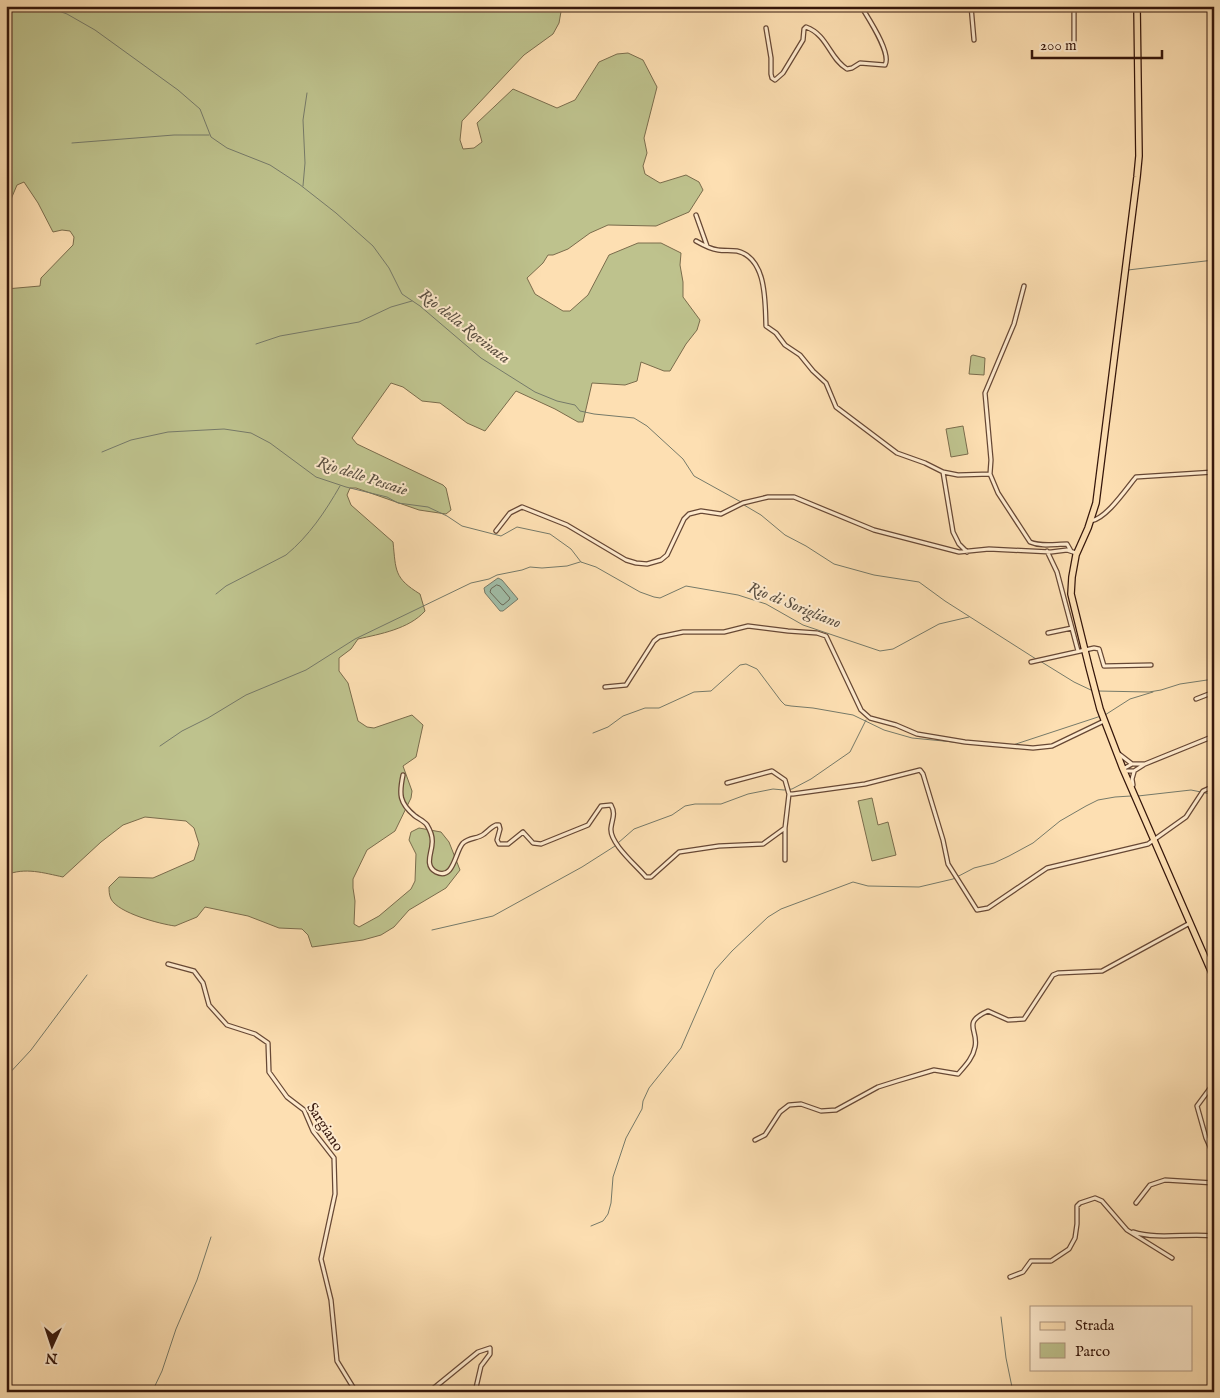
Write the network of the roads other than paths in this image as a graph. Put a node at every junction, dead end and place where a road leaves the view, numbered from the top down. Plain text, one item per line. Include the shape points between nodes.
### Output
1 (861, 6) edge
2 (972, 6) edge
3 (1074, 6) edge
4 (1137, 6) edge
5 (766, 28) dead end
6 (974, 40) dead end
7 (1074, 46) dead end
8 (696, 215) dead end
9 (696, 241) dead end
10 (707, 247) junction
11 (1024, 286) dead end
12 (943, 472) junction
13 (1214, 472) edge
14 (990, 474) junction
15 (1091, 521) junction
16 (496, 531) dead end
17 (967, 552) junction
18 (1047, 552) junction
19 (1074, 552) junction
20 (1072, 628) junction
21 (1048, 633) dead end
22 (1081, 650) junction
23 (1031, 662) dead end
24 (1151, 665) dead end
25 (605, 688) dead end
26 (1214, 692) edge
27 (1196, 699) dead end
28 (1105, 720) junction
29 (1214, 736) edge
30 (1116, 753) junction
31 (1132, 764) junction
32 (1146, 764) junction
33 (1123, 769) junction
34 (1134, 771) junction
35 (403, 775) dead end
36 (727, 783) dead end
37 (1214, 786) edge
38 (1133, 792) junction
39 (789, 794) junction
40 (785, 828) junction
41 (1154, 839) junction
42 (784, 860) dead end
43 (1190, 923) junction
44 (168, 964) dead end
45 (1214, 978) edge
46 (1214, 1083) edge
47 (755, 1140) dead end
48 (1214, 1156) edge
49 (1214, 1183) edge
50 (1136, 1203) dead end
51 (1127, 1230) junction
52 (1214, 1236) edge
53 (1172, 1258) dead end
54 (1010, 1277) dead end
55 (356, 1392) edge
56 (428, 1392) edge
57 (475, 1392) edge

1 - 5 street via 885,51 885,65 860,63 847,69 817,32 806,27 803,40 783,73 775,80 771,74
2 - 6 street
3 - 7 street
4 - 15 main road via 1138,170 1096,503
8 - 10 street
9 - 10 street
10 - 12 street via 736,250 750,257 759,270 766,326 826,383 836,407 897,453
11 - 14 street via 1014,324 985,393
12 - 14 street
12 - 17 street via 953,532
13 - 15 street via 1136,477 1103,515
14 - 19 street via 998,493 1030,542 1038,546 1067,544
15 - 19 main road
16 - 17 street via 510,513 522,507 567,525 626,560 647,564 667,555 689,514 700,511 721,514 768,497 794,497 874,530
17 - 18 street via 988,549
18 - 19 street
18 - 20 street via 1057,572
19 - 22 main road via 1071,594
20 - 21 street
20 - 22 street
22 - 23 street
22 - 24 street via 1099,649 1104,666
22 - 28 main road
25 - 28 street via 626,685 659,637 683,632 724,632 748,626 826,636 861,710 870,718 918,734 1033,748 1052,746
26 - 27 street
28 - 30 main road
29 - 32 street
30 - 31 street
30 - 33 main road
31 - 32 street
31 - 33 street
32 - 34 street
33 - 34 street
33 - 38 main road
34 - 38 street
35 - 40 street via 402,801 426,824 431,835 429,854 432,869 444,873 452,868 462,844 470,838 483,836 496,824 500,829 499,844 508,844 523,832 532,843 541,844 588,825 601,806 611,805 614,810 610,829 618,847 646,876 651,877 679,852 763,844
36 - 39 street via 772,771 786,780
37 - 41 street via 1202,792 1186,817
38 - 41 main road
39 - 40 street
39 - 41 street via 865,784 920,770 948,864 977,910 988,908 1047,868 1148,844
40 - 42 street
41 - 43 main road
43 - 45 main road
43 - 47 street via 1102,971 1058,973 1024,1019 1008,1020 988,1011 977,1017 973,1022 976,1044 973,1054 958,1074 934,1070 878,1087 836,1110 821,1112 800,1104 789,1105 780,1112 765,1135
44 - 55 street, Sargiano via 194,971 202,983 209,1006 227,1025 255,1034 268,1043 269,1072 304,1110 313,1130 334,1158 335,1194 321,1258 331,1300 337,1361
46 - 48 street via 1197,1106
49 - 50 street via 1165,1180 1150,1184
51 - 52 street via 1159,1237
51 - 53 street
51 - 54 street via 1102,1201 1088,1199 1078,1206 1077,1224 1069,1249 1051,1261 1031,1261 1023,1272
56 - 57 street via 478,1352 490,1348 490,1354 480,1366

